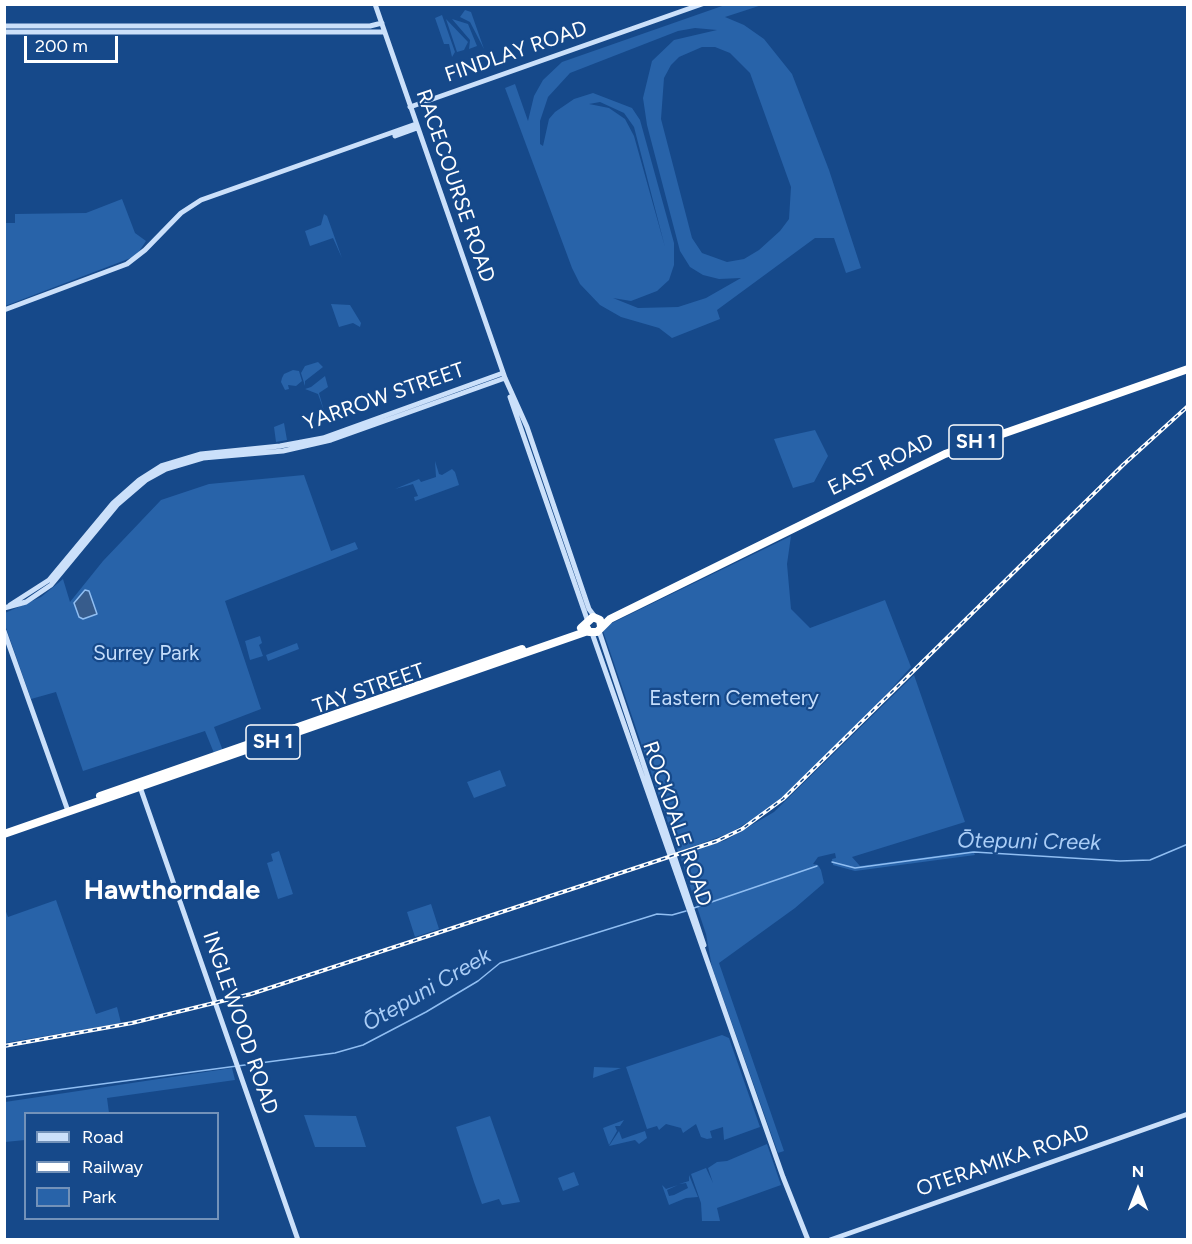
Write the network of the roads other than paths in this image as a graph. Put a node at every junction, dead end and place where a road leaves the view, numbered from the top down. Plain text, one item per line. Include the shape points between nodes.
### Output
1 (375, 4) edge
2 (702, 4) edge
3 (382, 23) junction
4 (4, 26) edge
5 (260, 29) junction
6 (4, 32) edge
7 (384, 32) junction
8 (410, 107) junction
9 (416, 126) junction
10 (4, 310) edge
11 (1188, 369) edge
12 (504, 376) junction
13 (7, 607) edge
14 (593, 625) junction
15 (4, 631) edge
16 (139, 785) junction
17 (68, 811) junction
18 (4, 834) edge
19 (1188, 1114) edge
20 (800, 1225) junction
21 (298, 1239) edge
22 (801, 1239) edge
23 (808, 1239) edge
24 (830, 1239) edge

1 - 3 street, RACECOURSE ROAD
2 - 8 street, FINDLAY ROAD
3 - 5 street
3 - 7 street, RACECOURSE ROAD
4 - 5 street
5 - 6 street
5 - 7 street
7 - 8 street, RACECOURSE ROAD
8 - 9 street, RACECOURSE ROAD
9 - 10 street via 201,200 134,260
9 - 12 street, RACECOURSE ROAD
11 - 14 highway, EAST ROAD / SH 1 via 945,454
12 - 13 street, YARROW STREET via 315,445 203,458 166,469 118,504 51,585 30,599
12 - 14 street, RACECOURSE ROAD
14 - 16 highway, TAY STREET / SH 1
14 - 20 street, ROCKDALE ROAD
15 - 17 street
16 - 17 highway, TAY STREET / SH 1
16 - 21 street, INGLEWOOD ROAD
17 - 18 highway, TAY STREET / SH 1
19 - 24 street, OTERAMIKA ROAD
20 - 22 street, ROCKDALE ROAD
20 - 23 street, ROCKDALE ROAD

